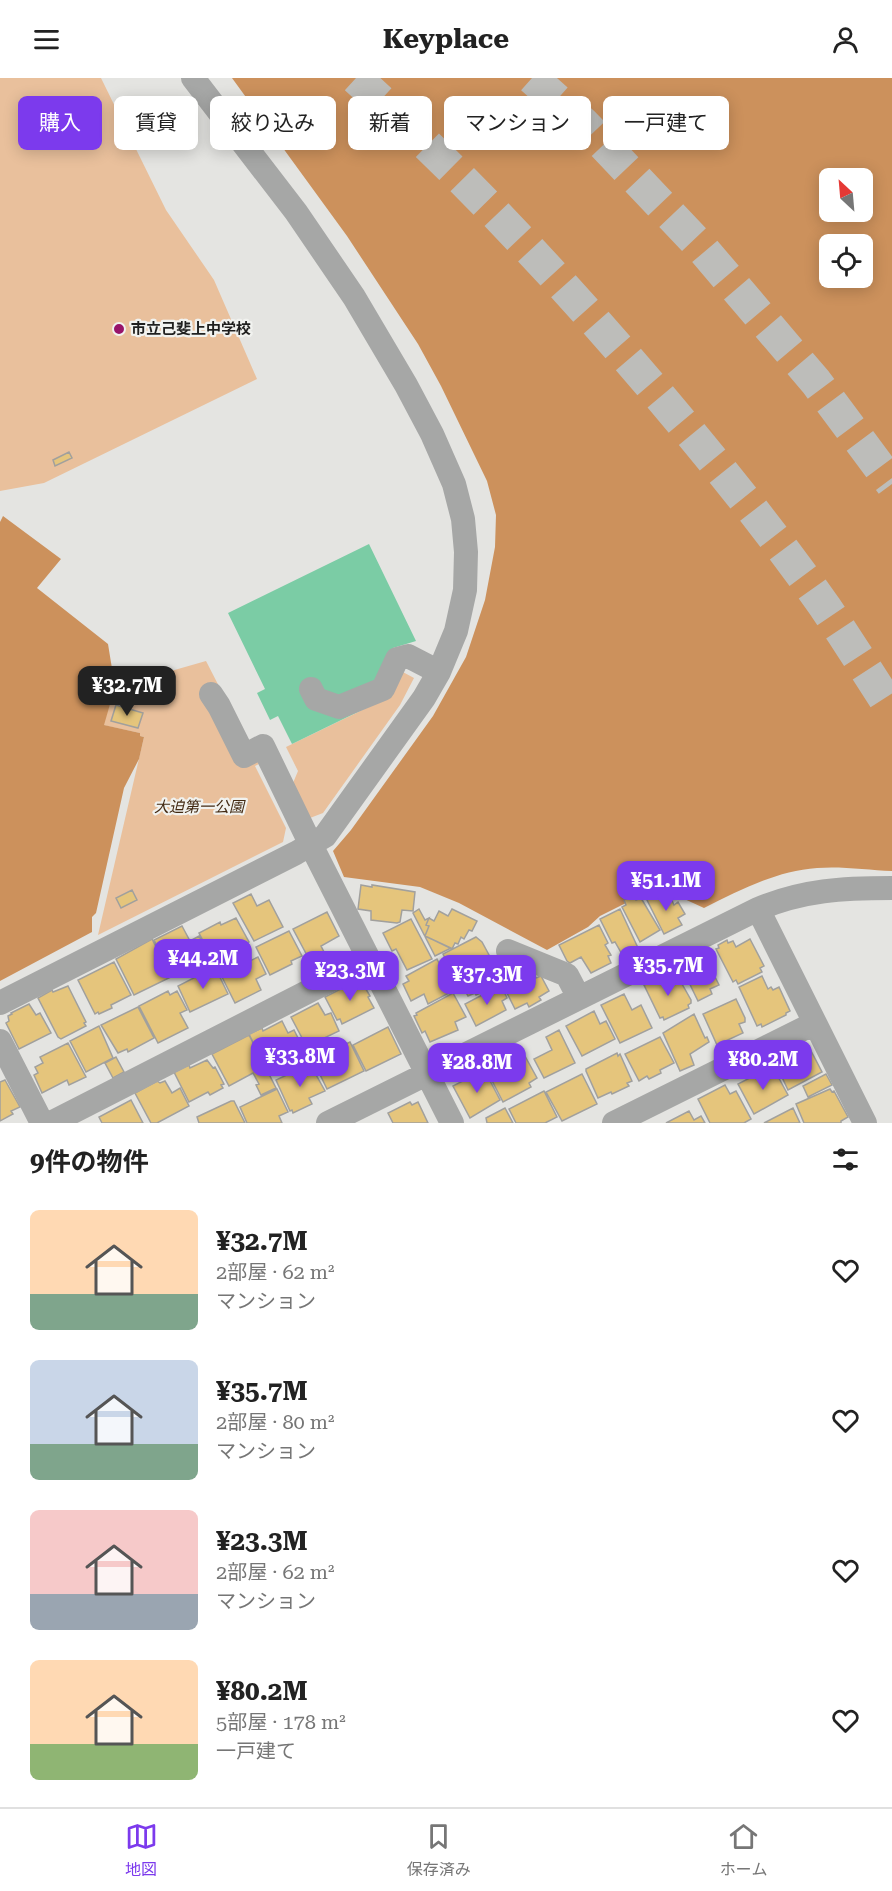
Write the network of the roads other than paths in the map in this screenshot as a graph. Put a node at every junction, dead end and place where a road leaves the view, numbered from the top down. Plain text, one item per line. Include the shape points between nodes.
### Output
1 (193, 78) edge
2 (439, 672) junction
3 (311, 689) dead end
4 (212, 694) dead end
5 (311, 845) junction
6 (892, 888) edge
7 (747, 913) junction
8 (508, 951) dead end
9 (370, 960) junction
10 (579, 998) junction
11 (0, 1003) edge
12 (814, 1023) junction
13 (0, 1041) edge
14 (426, 1074) junction
15 (42, 1123) edge
16 (51, 1123) edge
17 (328, 1123) edge
18 (452, 1123) edge
19 (614, 1123) edge
20 (865, 1123) edge

1 - 2 street via 296,213 354,297 444,458 460,502 466,573 459,620
2 - 3 street via 408,656 397,659 383,688 339,707 316,699
2 - 5 street via 325,836
4 - 5 street via 244,756 263,746
5 - 9 street
5 - 11 street
6 - 7 street via 819,891 783,898
7 - 10 street
7 - 12 street
8 - 10 street via 567,975
9 - 14 street
9 - 16 street
10 - 14 street
12 - 19 street
12 - 20 street
13 - 15 street
14 - 17 street
14 - 18 street

